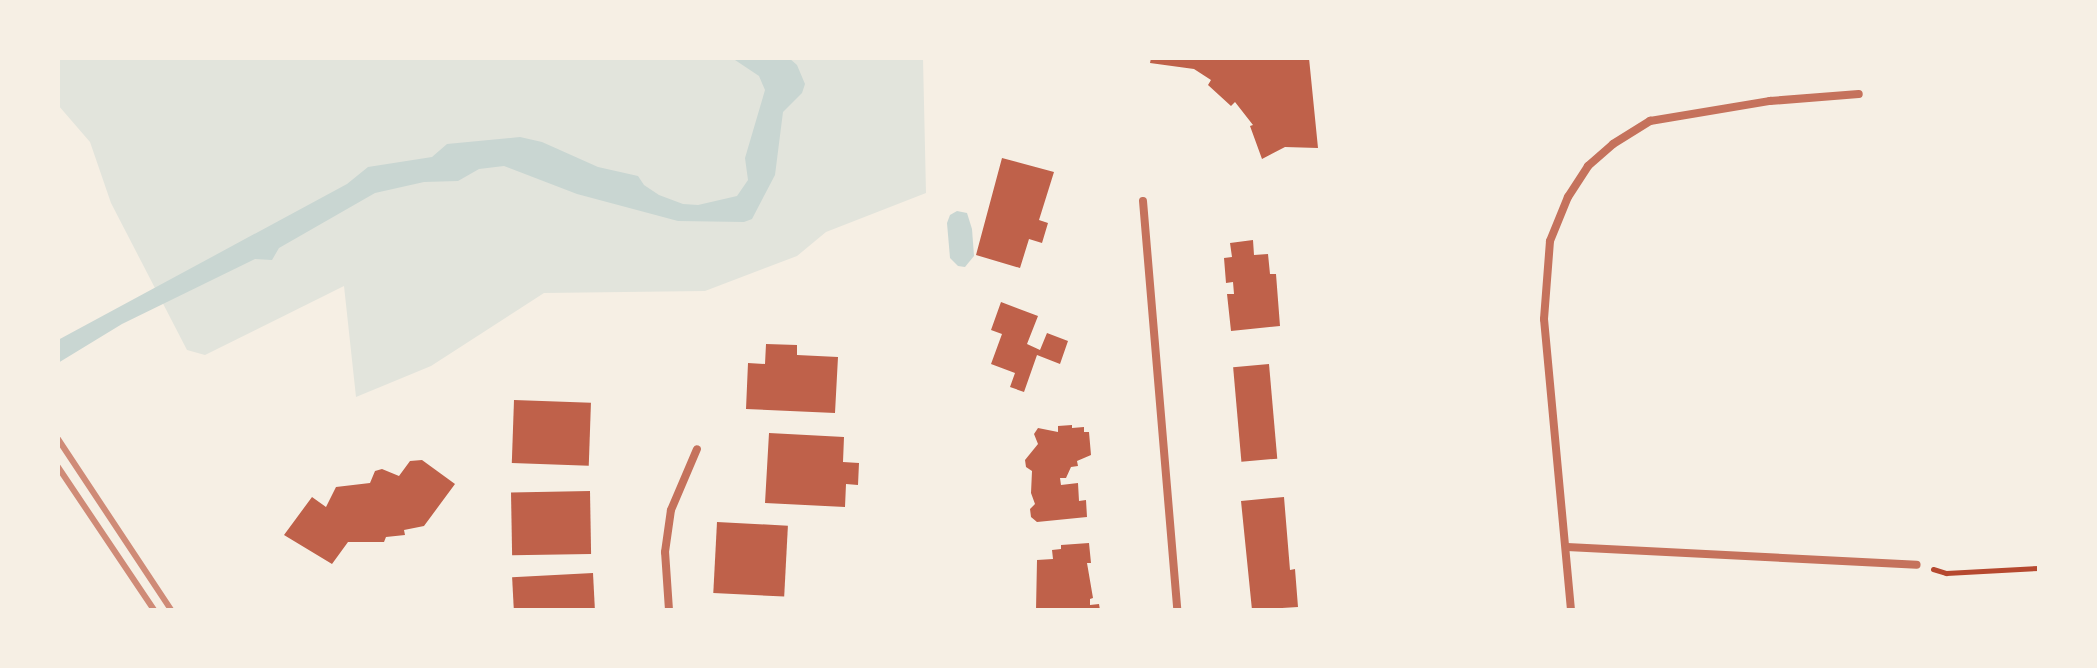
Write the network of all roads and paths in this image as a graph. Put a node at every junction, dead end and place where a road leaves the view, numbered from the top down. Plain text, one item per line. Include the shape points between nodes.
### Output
1 (1859, 94) dead end
2 (1143, 201) dead end
3 (697, 449) dead end
4 (1567, 547) junction
5 (1917, 565) joint
6 (2039, 568) edge
7 (669, 610) edge
8 (1177, 610) edge
9 (1571, 610) edge

1 - 4 street via 1770,101 1650,121 1588,166 1568,197 1550,241 1544,319
2 - 8 street
3 - 7 street via 671,510 665,552
4 - 5 street
4 - 9 street
5 - 6 path via 1946,573

